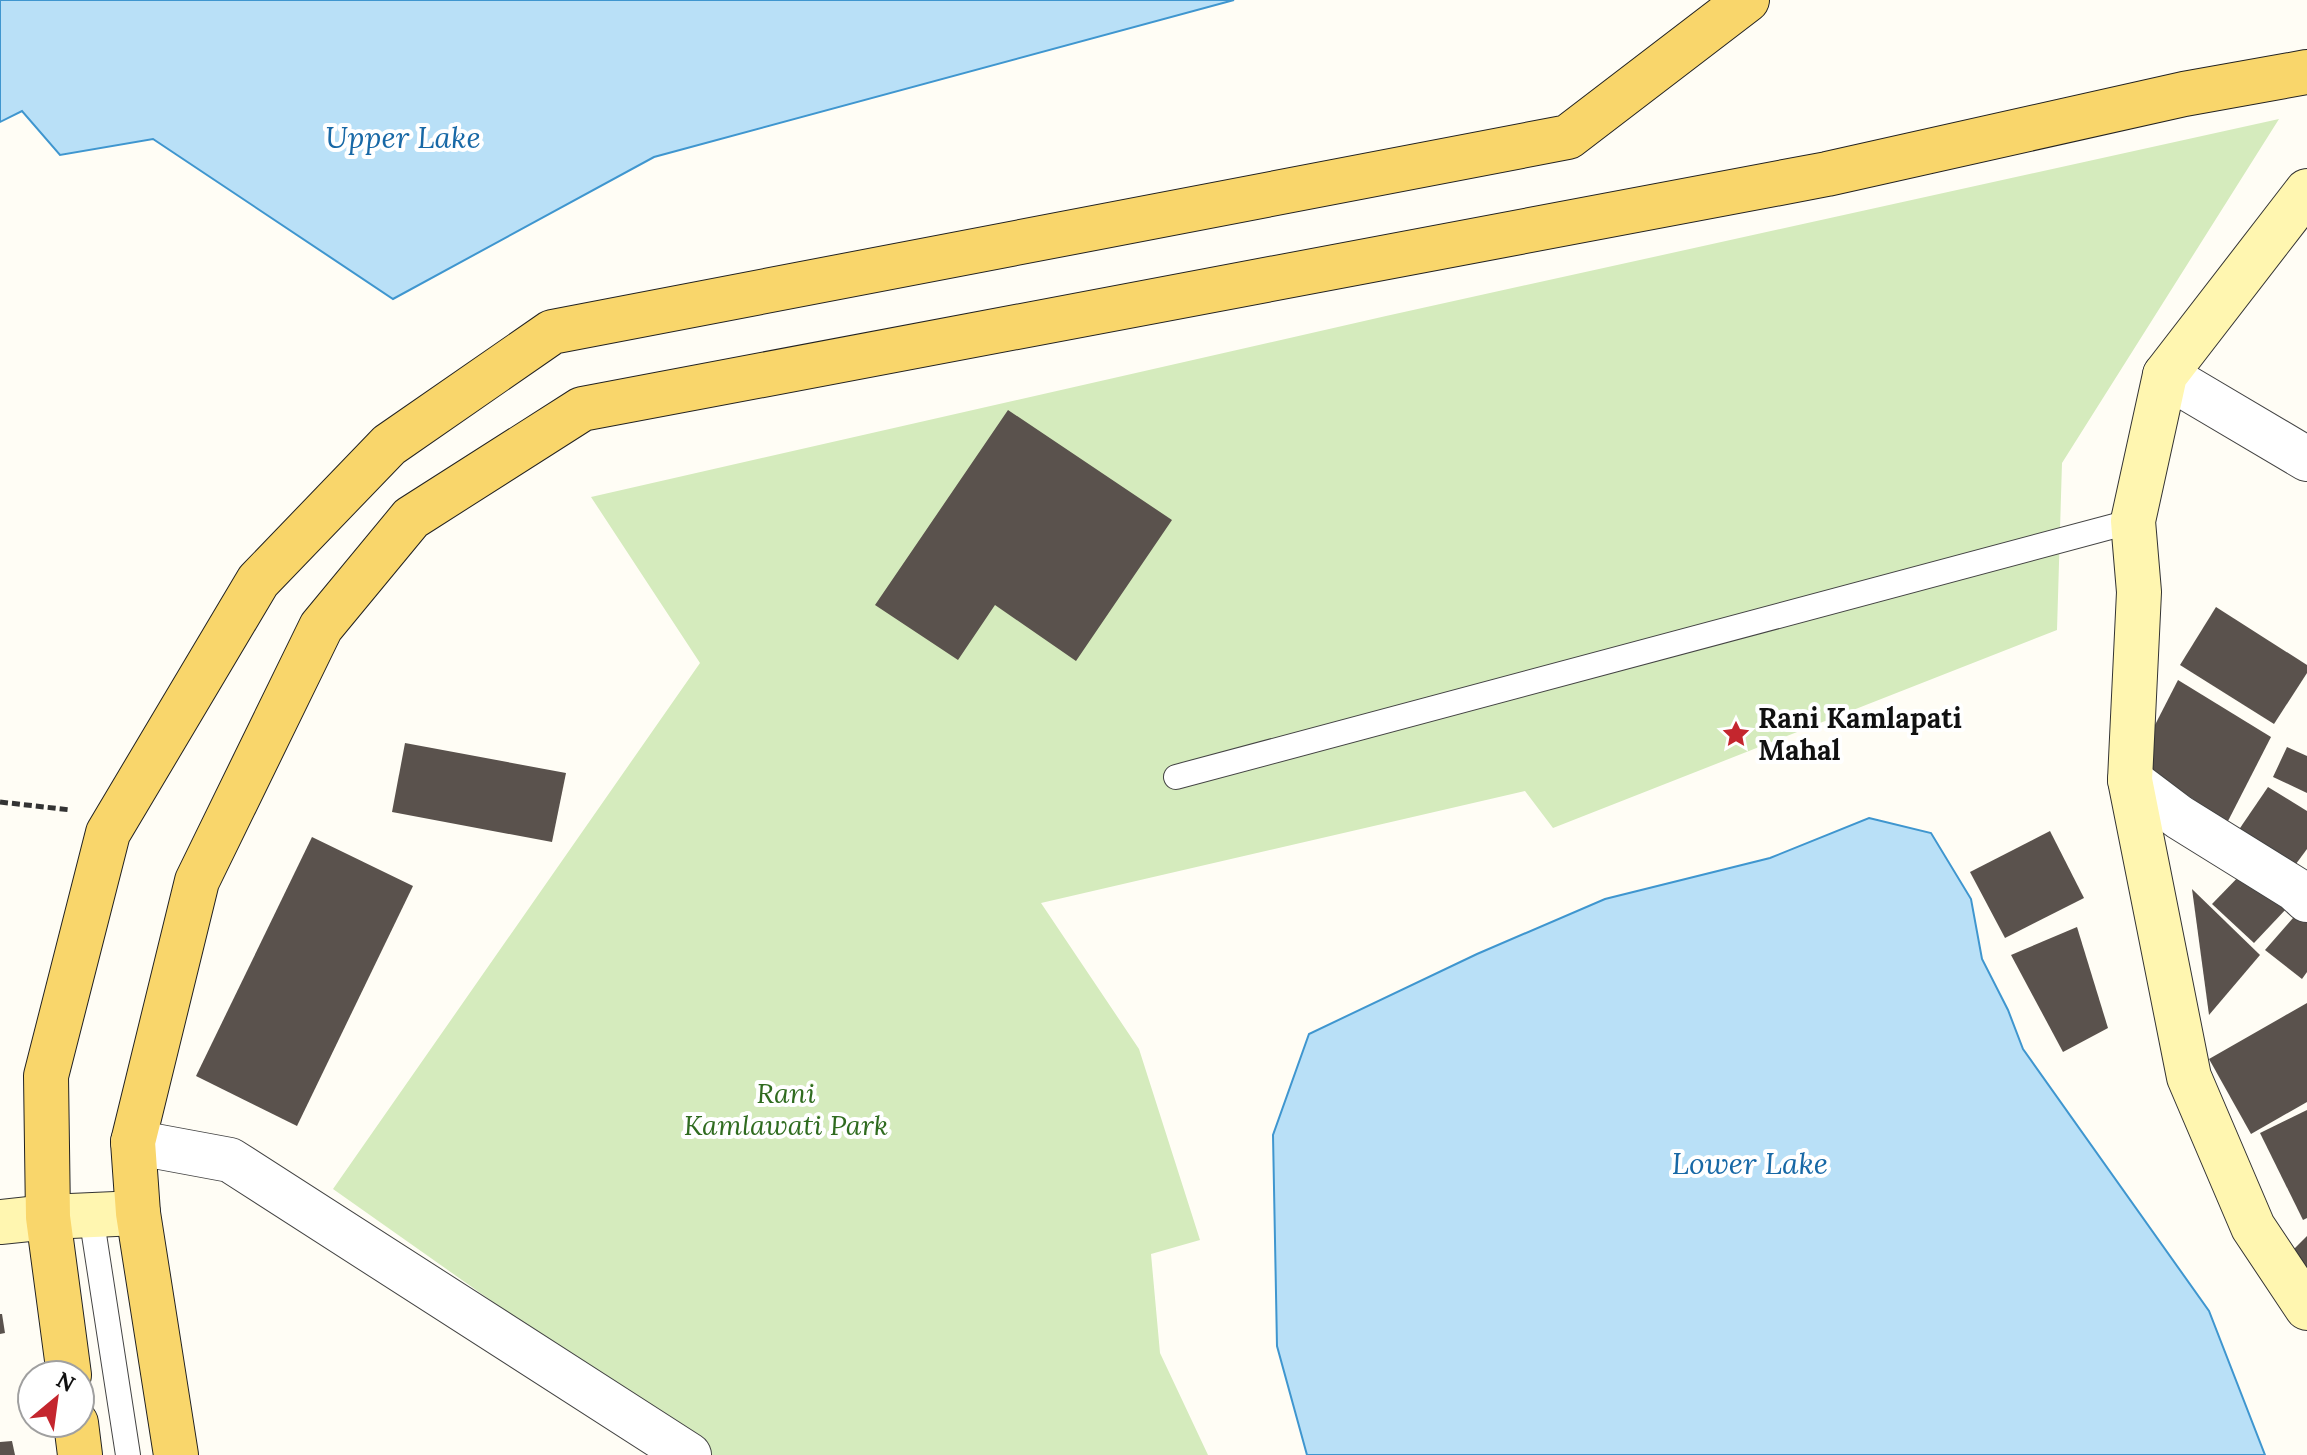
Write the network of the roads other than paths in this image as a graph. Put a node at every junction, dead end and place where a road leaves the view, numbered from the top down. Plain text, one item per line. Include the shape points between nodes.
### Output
1 (1747, 0) edge
2 (2307, 72) edge
3 (2307, 191) edge
4 (2165, 375) junction
5 (2307, 459) edge
6 (2133, 521) junction
7 (1176, 777) dead end
8 (2130, 780) junction
9 (2307, 900) edge
10 (133, 1142) junction
11 (138, 1213) junction
12 (91, 1215) junction
13 (48, 1217) junction
14 (0, 1222) edge
15 (2307, 1308) edge
16 (67, 1359) edge
17 (128, 1455) edge
18 (176, 1455) edge
19 (689, 1455) edge

1 - 13 main road via 1568,137 552,332 389,445 258,581 108,833 46,1076
2 - 10 main road via 2184,94 1827,174 582,409 411,518 321,627 197,881
3 - 4 main road
4 - 5 street
4 - 6 main road
6 - 7 lane
6 - 8 main road via 2139,592
8 - 9 street
8 - 15 main road via 2189,1077 2253,1227
10 - 11 main road
10 - 19 street via 230,1160
11 - 12 main road
11 - 18 main road
12 - 13 main road
12 - 17 lane
13 - 14 main road
13 - 16 main road

